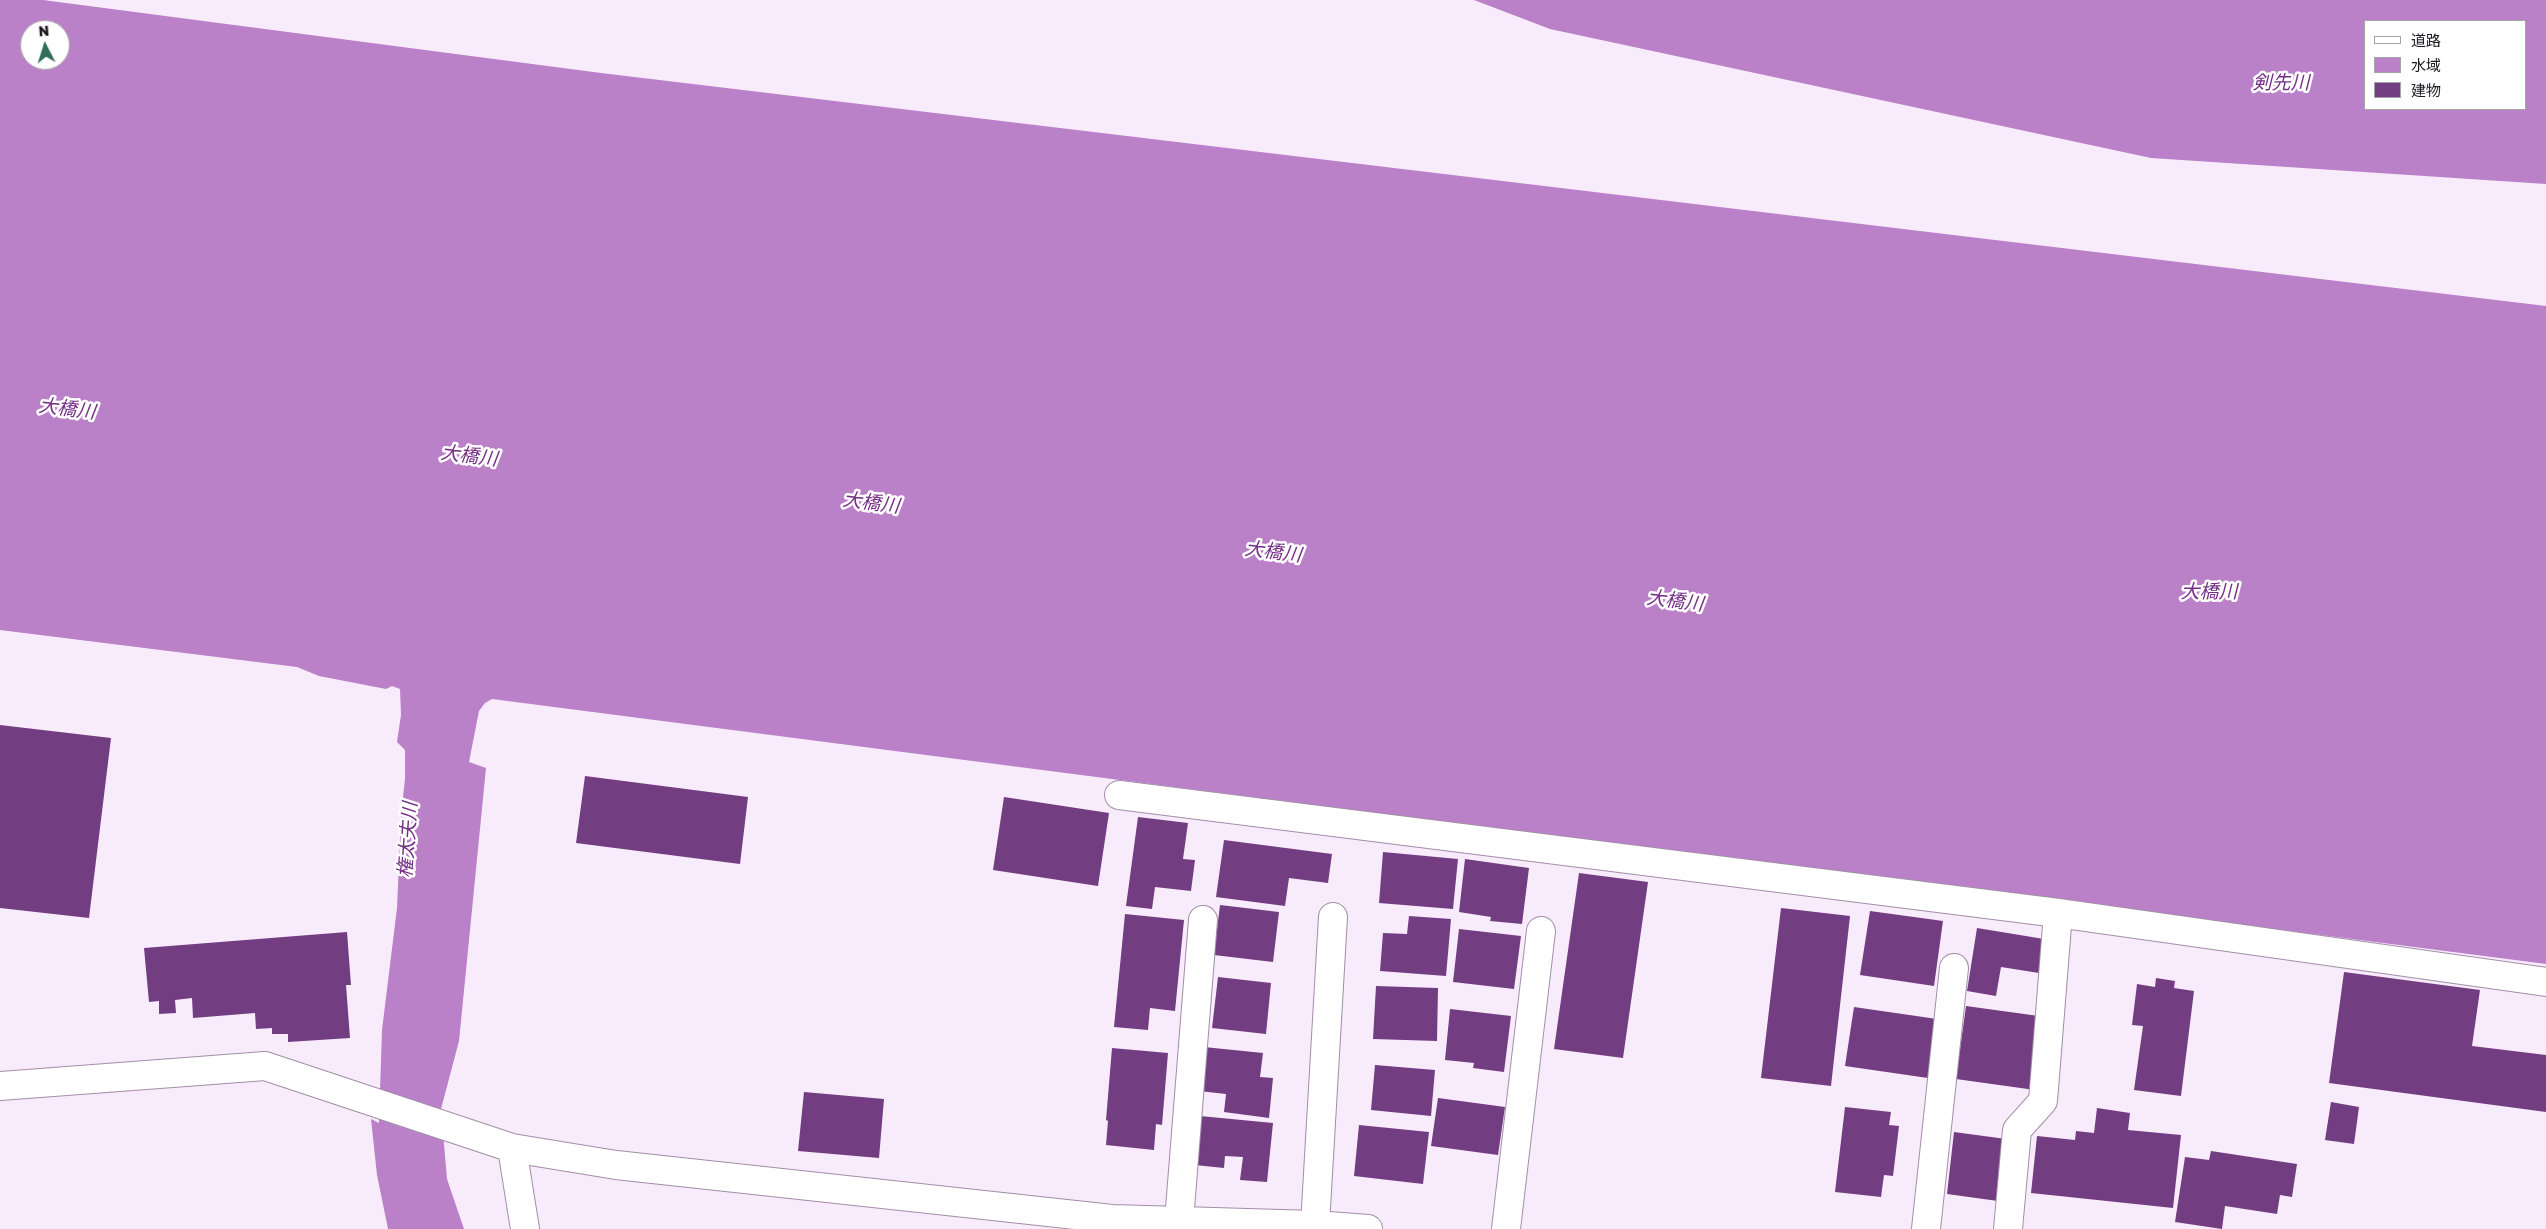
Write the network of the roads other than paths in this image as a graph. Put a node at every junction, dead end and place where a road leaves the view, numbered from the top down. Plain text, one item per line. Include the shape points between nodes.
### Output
1 (1119, 795) dead end
2 (2058, 913) junction
3 (1332, 917) dead end
4 (1204, 920) dead end
5 (1542, 931) dead end
6 (1954, 968) dead end
7 (2546, 982) edge
8 (0, 1086) edge
9 (512, 1148) junction
10 (1179, 1221) junction
11 (1112, 1224) edge
12 (1315, 1225) junction
13 (524, 1229) edge
14 (1351, 1229) edge
15 (1506, 1229) edge
16 (1926, 1229) edge
17 (2008, 1229) edge

1 - 2 street
2 - 7 street
2 - 17 street via 2043,1101 2017,1130
3 - 12 street
4 - 10 street
5 - 15 street
6 - 16 street
8 - 9 street via 265,1066
9 - 11 street via 616,1165
9 - 13 street
10 - 11 street
10 - 12 street
12 - 14 street

